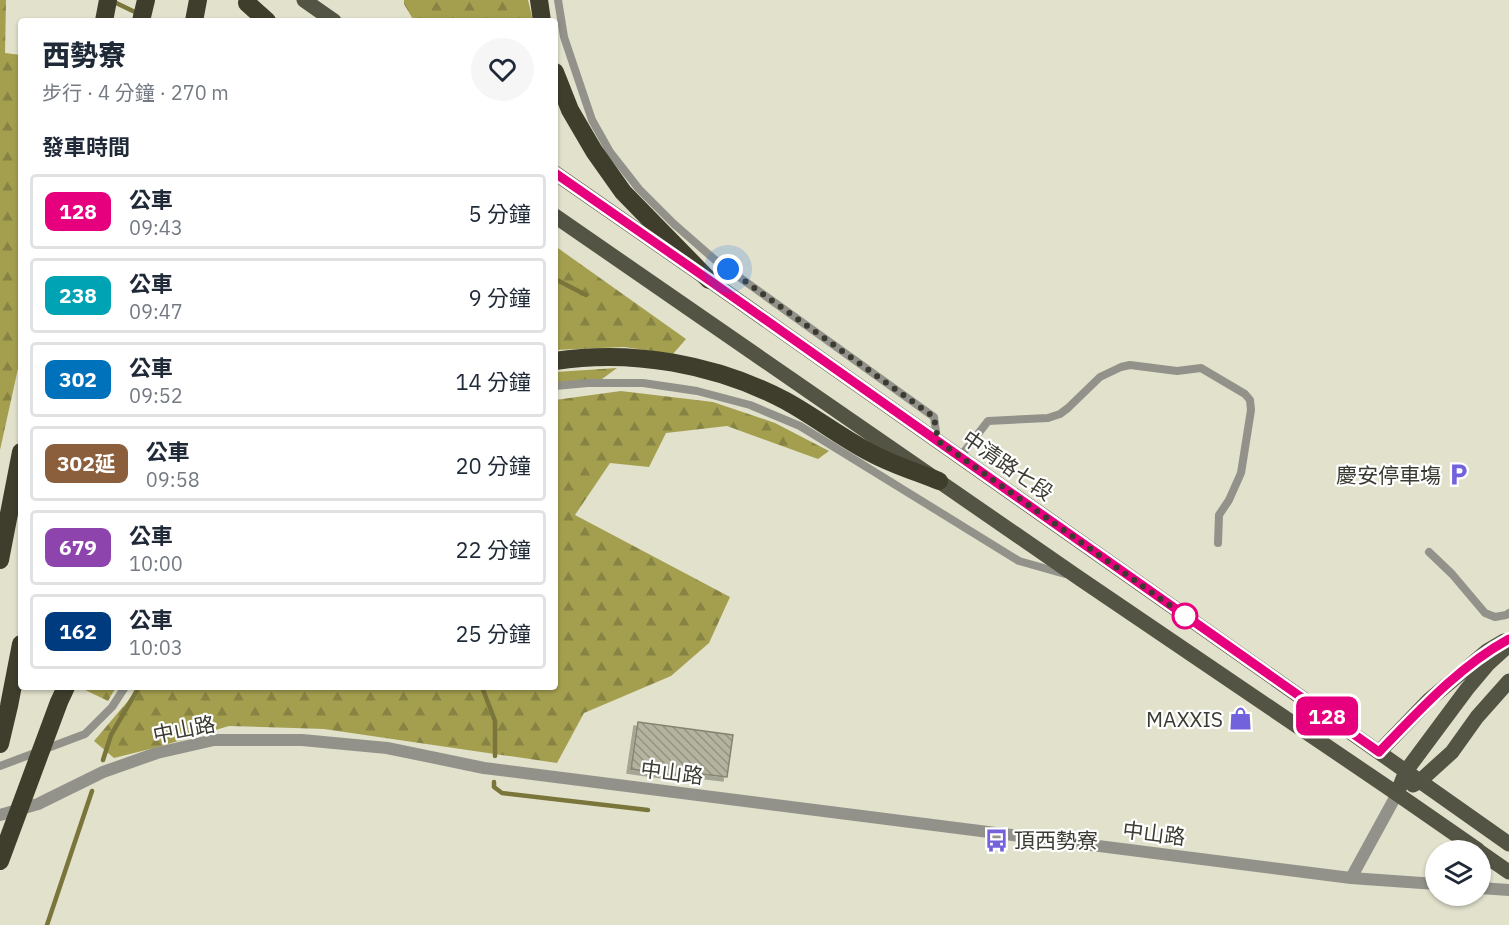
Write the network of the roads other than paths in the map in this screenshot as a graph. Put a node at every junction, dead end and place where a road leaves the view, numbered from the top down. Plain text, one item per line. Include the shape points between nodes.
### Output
1 (108, 0) edge
2 (146, 0) edge
3 (198, 0) edge
4 (304, 0) edge
5 (539, 0) edge
6 (558, 0) edge
7 (245, 2) edge
8 (105, 18) edge
9 (142, 18) edge
10 (195, 18) edge
11 (264, 18) edge
12 (269, 18) edge
13 (330, 18) edge
14 (542, 18) edge
15 (558, 80) edge
16 (558, 175) edge
17 (558, 218) edge
18 (709, 280) junction
19 (558, 361) edge
20 (558, 386) edge
21 (938, 441) junction
22 (960, 457) junction
23 (18, 467) edge
24 (939, 481) junction
25 (1218, 543) dead end
26 (1429, 552) dead end
27 (0, 560) edge
28 (1079, 578) junction
29 (1509, 613) edge
30 (1509, 639) edge
31 (1509, 645) edge
32 (18, 660) edge
33 (1509, 681) edge
34 (65, 690) edge
35 (124, 690) edge
36 (0, 744) edge
37 (1379, 752) junction
38 (0, 766) edge
39 (1406, 771) junction
40 (1420, 781) junction
41 (1397, 794) junction
42 (0, 815) edge
43 (1463, 840) edge
44 (1509, 844) edge
45 (1491, 859) edge
46 (0, 861) edge
47 (1509, 872) edge
48 (1351, 878) junction
49 (1425, 883) edge
50 (1491, 889) edge
51 (1509, 890) edge

1 - 8 highway
2 - 9 highway
3 - 10 highway
4 - 13 main road
5 - 14 highway
6 - 21 lane via 564,37 592,120 610,152 639,189 714,259 934,417
7 - 11 highway
7 - 12 main road
15 - 18 highway via 570,110 622,192
16 - 18 main road, 中清路七段
17 - 24 main road
18 - 21 main road, 中清路七段
19 - 24 highway via 640,359 716,373 763,390 872,454
20 - 28 lane via 643,383 697,391 750,405 800,426 1020,561
21 - 22 main road, 中清路七段
22 - 25 lane via 988,421 1060,414 1100,376 1120,367 1177,371 1202,368 1245,394 1251,410 1241,473 1219,515
22 - 37 main road, 中清路七段
23 - 27 highway
24 - 28 main road
26 - 29 lane via 1485,613 1495,617
28 - 41 main road
30 - 37 main road via 1487,651 1429,700
31 - 39 main road via 1467,689
32 - 36 highway
33 - 40 main road via 1452,752
34 - 46 highway, bridge
35 - 38 lane via 85,734
37 - 39 main road, 中清路七段
39 - 40 main road, 中清路七段
39 - 41 main road
40 - 41 main road
40 - 44 main road, 中清路七段
41 - 43 main road
41 - 48 street
42 - 48 street, 中山路 via 38,804 104,772 157,753 214,740 302,740 387,748 484,768
45 - 47 main road
48 - 49 street, 中山路
50 - 51 street

